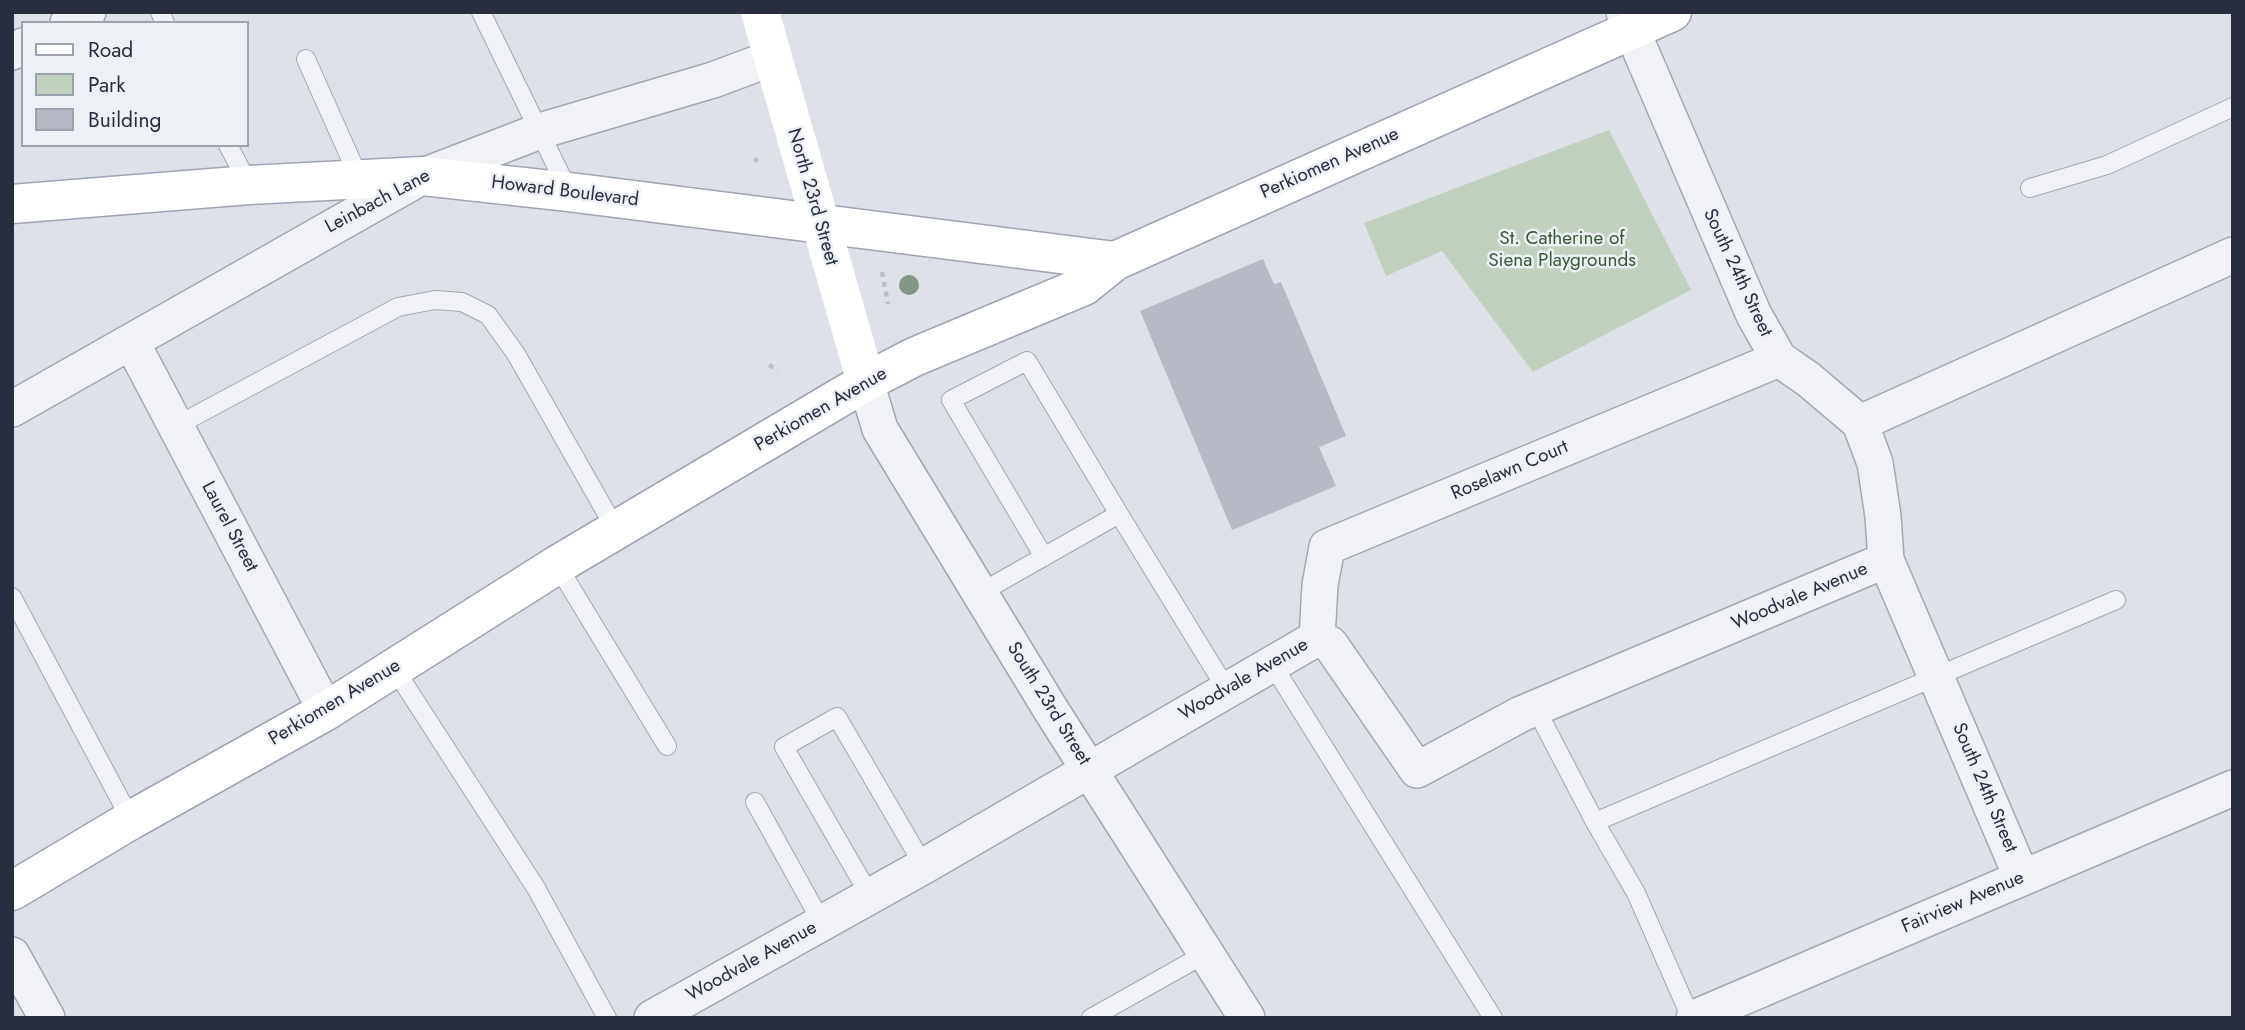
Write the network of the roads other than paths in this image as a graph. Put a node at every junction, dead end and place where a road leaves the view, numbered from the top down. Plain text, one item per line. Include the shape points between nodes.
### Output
1 (89, 12) edge
2 (481, 12) edge
3 (760, 12) edge
4 (1672, 12) edge
5 (72, 21) edge
6 (1628, 21) edge
7 (772, 58) junction
8 (306, 59) dead end
9 (2233, 107) edge
10 (540, 131) junction
11 (229, 147) edge
12 (423, 176) junction
13 (360, 180) junction
14 (249, 185) junction
15 (2030, 188) dead end
16 (569, 192) junction
17 (12, 204) edge
18 (820, 224) junction
19 (2233, 255) edge
20 (1115, 261) junction
21 (132, 343) junction
22 (1779, 359) junction
23 (866, 382) junction
24 (12, 409) edge
25 (1860, 423) junction
26 (176, 426) junction
27 (1119, 514) junction
28 (615, 530) junction
29 (1044, 557) junction
30 (1886, 560) junction
31 (557, 565) junction
32 (980, 593) junction
33 (12, 597) edge
34 (2116, 600) dead end
35 (1317, 638) junction
36 (1272, 664) junction
37 (394, 668) junction
38 (1936, 676) junction
39 (1227, 691) junction
40 (1536, 709) junction
41 (326, 711) junction
42 (667, 746) dead end
43 (1088, 770) junction
44 (2233, 788) edge
45 (755, 802) dead end
46 (131, 820) junction
47 (1595, 822) junction
48 (924, 866) junction
49 (2022, 878) junction
50 (12, 891) edge
51 (870, 896) junction
52 (822, 922) junction
53 (1205, 954) junction
54 (12, 955) edge
55 (47, 1018) edge
56 (607, 1018) edge
57 (652, 1018) edge
58 (1091, 1018) edge
59 (1247, 1018) edge
60 (1493, 1018) edge
61 (1692, 1018) edge

1 - 5 street
2 - 10 lane
3 - 7 main road, North 23rd Street
4 - 6 main road, Perkiomen Avenue
6 - 20 main road, Perkiomen Avenue
6 - 22 street, South 24th Street via 1754,315
7 - 10 street, Leinbach Lane
7 - 18 main road, North 23rd Street
8 - 13 lane
9 - 15 lane via 2107,165
10 - 12 street, Leinbach Lane
10 - 16 lane
11 - 14 lane
12 - 13 main road, Howard Boulevard
12 - 16 main road, Howard Boulevard
12 - 21 street, Leinbach Lane
13 - 14 main road, Howard Boulevard
14 - 17 main road, Howard Boulevard
16 - 18 main road, Howard Boulevard
18 - 20 main road, Howard Boulevard
18 - 23 main road, North 23rd Street
19 - 25 street
20 - 23 main road, Perkiomen Avenue via 1084,286 914,357
21 - 24 street, Leinbach Lane
21 - 26 street, Laurel Street
22 - 25 street, South 24th Street
22 - 35 street, Roselawn Court via 1327,547
23 - 28 main road, Perkiomen Avenue
23 - 32 street, South 23rd Street via 880,429
25 - 30 street, South 24th Street via 1875,463
26 - 28 lane via 398,307 435,300 462,302 488,315 516,354
26 - 41 street, Laurel Street
27 - 29 lane
27 - 29 lane via 1027,361 951,400
27 - 39 lane
28 - 31 main road, Perkiomen Avenue
29 - 32 lane
30 - 38 street, South 24th Street
30 - 40 street, Woodvale Avenue
31 - 37 main road, Perkiomen Avenue
31 - 42 lane
32 - 43 street, South 23rd Street
33 - 46 lane
34 - 38 lane
35 - 36 street, Woodvale Avenue
35 - 40 street, Woodvale Avenue via 1330,644 1417,770
36 - 39 street, Woodvale Avenue
36 - 60 lane
37 - 41 main road, Perkiomen Avenue
37 - 56 lane via 536,888
38 - 47 lane
38 - 49 street, South 24th Street
39 - 43 street, Woodvale Avenue
40 - 47 lane
41 - 46 main road, Perkiomen Avenue
43 - 48 street, Woodvale Avenue
43 - 53 street, South 23rd Street
44 - 49 street, Fairview Avenue
45 - 52 lane
46 - 50 main road, Perkiomen Avenue
47 - 61 lane via 1636,893
48 - 51 street, Woodvale Avenue
48 - 51 lane via 836,717 784,747
49 - 61 street, Fairview Avenue
51 - 52 street, Woodvale Avenue
52 - 57 street, Woodvale Avenue
53 - 58 lane
53 - 59 street, South 23rd Street
54 - 55 street

